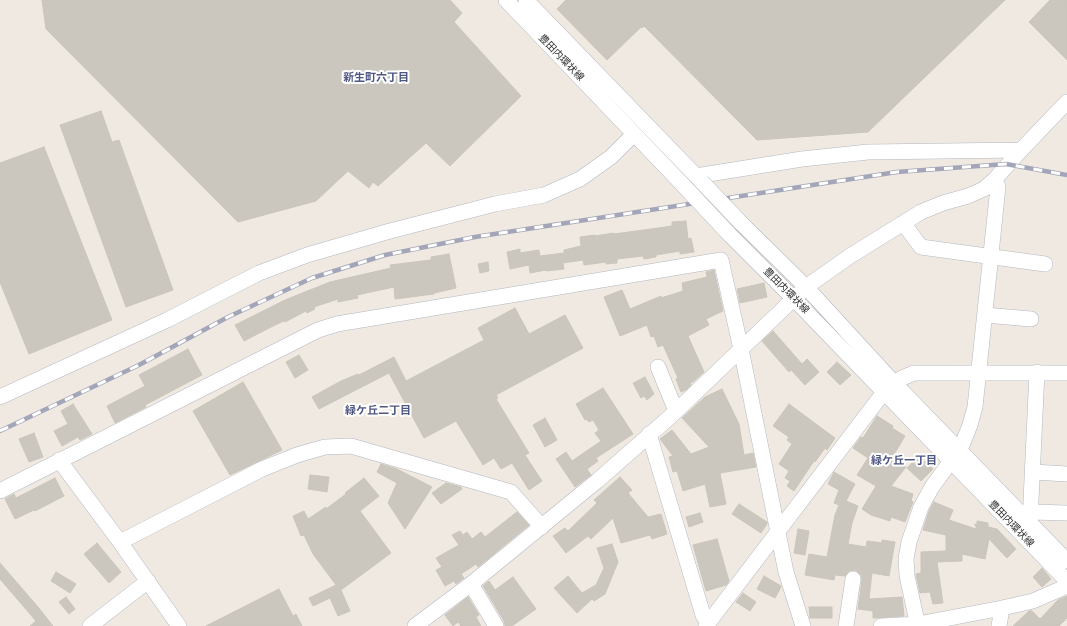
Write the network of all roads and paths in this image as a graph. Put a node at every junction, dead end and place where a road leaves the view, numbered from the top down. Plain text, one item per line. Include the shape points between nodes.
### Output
1 (506, 0) edge
2 (526, 0) edge
3 (1067, 102) edge
4 (634, 134) junction
5 (1021, 150) junction
6 (699, 179) junction
7 (995, 179) junction
8 (903, 223) junction
9 (991, 257) junction
10 (1045, 264) dead end
11 (806, 288) junction
12 (794, 298) junction
13 (985, 315) junction
14 (1031, 319) dead end
15 (741, 349) junction
16 (658, 367) dead end
17 (979, 372) junction
18 (1037, 372) junction
19 (1067, 373) edge
20 (890, 389) junction
21 (0, 398) edge
22 (676, 411) junction
23 (650, 434) junction
24 (955, 456) junction
25 (59, 460) junction
26 (1033, 472) junction
27 (1067, 474) edge
28 (0, 491) edge
29 (1067, 513) edge
30 (1031, 517) junction
31 (542, 527) junction
32 (777, 532) junction
33 (120, 542) junction
34 (1067, 561) edge
35 (853, 579) dead end
36 (148, 581) junction
37 (1067, 581) edge
38 (471, 584) junction
39 (1067, 586) edge
40 (1002, 608) junction
41 (707, 624) edge
42 (918, 625) edge
43 (90, 626) edge
44 (179, 626) edge
45 (415, 626) edge
46 (496, 626) edge
47 (803, 626) edge
48 (846, 626) edge
49 (881, 626) edge
50 (999, 626) edge

1 - 4 street, 豊田内環状線
2 - 6 street, 豊田内環状線
3 - 5 street
4 - 12 street, 豊田内環状線, bridge
4 - 21 street via 611,157 580,179 544,195 487,206 307,255 259,273 167,320
5 - 6 street via 868,152 802,159
5 - 7 street
6 - 11 street, 豊田内環状線, bridge
7 - 8 street via 984,189 921,212
7 - 9 street via 998,187
8 - 9 street via 921,247
8 - 11 street via 850,256
9 - 10 street
9 - 13 street
11 - 12 street
11 - 20 street, 豊田内環状線
12 - 15 street
12 - 20 street, 豊田内環状線
13 - 14 street
13 - 17 street
15 - 22 street
15 - 25 street via 721,260 337,324 318,330
15 - 32 street
16 - 22 street
17 - 18 street
17 - 20 street via 914,373 902,378
17 - 24 street via 970,425
18 - 19 street
18 - 26 street
20 - 24 street, 豊田内環状線
20 - 32 street
22 - 23 street
23 - 31 street
23 - 41 street
24 - 30 street, 豊田内環状線
24 - 37 street, 豊田内環状線
24 - 42 street via 932,487 909,542 907,576
25 - 28 street
25 - 33 street
26 - 27 street
26 - 30 street
29 - 30 street
30 - 34 street, 豊田内環状線
31 - 33 street via 512,492 351,446 325,447 262,469
31 - 38 street
32 - 41 street
32 - 47 street
33 - 36 street
35 - 48 street
36 - 43 street
36 - 44 street
38 - 45 street
38 - 46 street
39 - 40 street via 1033,601
40 - 42 street
40 - 50 street
42 - 49 street

